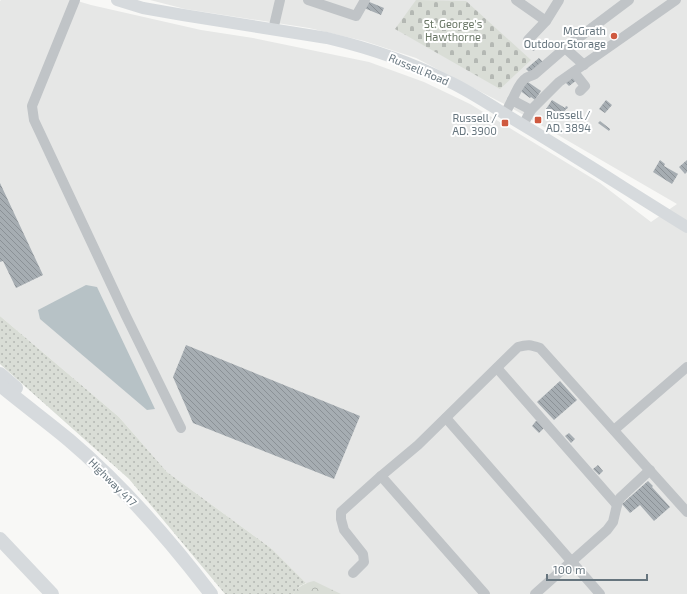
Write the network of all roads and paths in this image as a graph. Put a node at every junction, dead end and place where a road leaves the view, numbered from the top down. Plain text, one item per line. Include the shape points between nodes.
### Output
1 (75, 0) edge
2 (117, 0) edge
3 (280, 0) edge
4 (308, 0) edge
5 (364, 0) edge
6 (516, 0) edge
7 (559, 0) edge
8 (629, 0) edge
9 (676, 0) edge
10 (546, 21) junction
11 (273, 30) junction
12 (528, 40) dead end
13 (565, 48) junction
14 (584, 66) junction
15 (574, 72) junction
16 (580, 91) dead end
17 (512, 100) junction
18 (531, 110) junction
19 (505, 114) junction
20 (523, 125) junction
21 (687, 227) edge
22 (687, 366) edge
23 (497, 368) junction
24 (0, 374) edge
25 (0, 385) edge
26 (446, 418) junction
27 (181, 428) dead end
28 (614, 430) junction
29 (647, 467) junction
30 (102, 470) junction
31 (381, 476) junction
32 (617, 505) junction
33 (687, 512) edge
34 (0, 539) edge
35 (571, 562) junction
36 (353, 574) dead end
37 (52, 594) edge
38 (211, 594) edge
39 (485, 594) edge
40 (535, 594) edge
41 (600, 594) edge

1 - 27 lane via 32,106 34,120
2 - 11 main road, Russell Road via 144,8
3 - 11 lane
4 - 5 lane via 356,16
6 - 10 lane
7 - 10 lane
8 - 13 lane
9 - 14 lane
10 - 12 lane
11 - 19 main road, Russell Road via 327,38 393,57 430,72
13 - 14 lane
13 - 17 lane via 532,76 526,78
14 - 15 lane
15 - 16 lane via 585,86
15 - 18 lane via 559,82
17 - 18 lane
17 - 19 lane
18 - 20 lane
19 - 20 main road, Russell Road
20 - 21 main road, Russell Road
22 - 28 lane
23 - 26 lane
23 - 28 lane via 518,347 531,345 540,348
23 - 32 lane
24 - 30 highway via 51,418
25 - 30 highway, Highway 417
26 - 31 lane
26 - 35 lane
28 - 29 lane
29 - 32 lane
29 - 33 lane
30 - 38 highway, Highway 417 via 163,534
31 - 36 lane via 341,512 340,519 344,530 363,554 364,562
31 - 39 lane
32 - 35 lane via 613,522 607,530
34 - 37 highway
35 - 40 lane
35 - 41 lane

